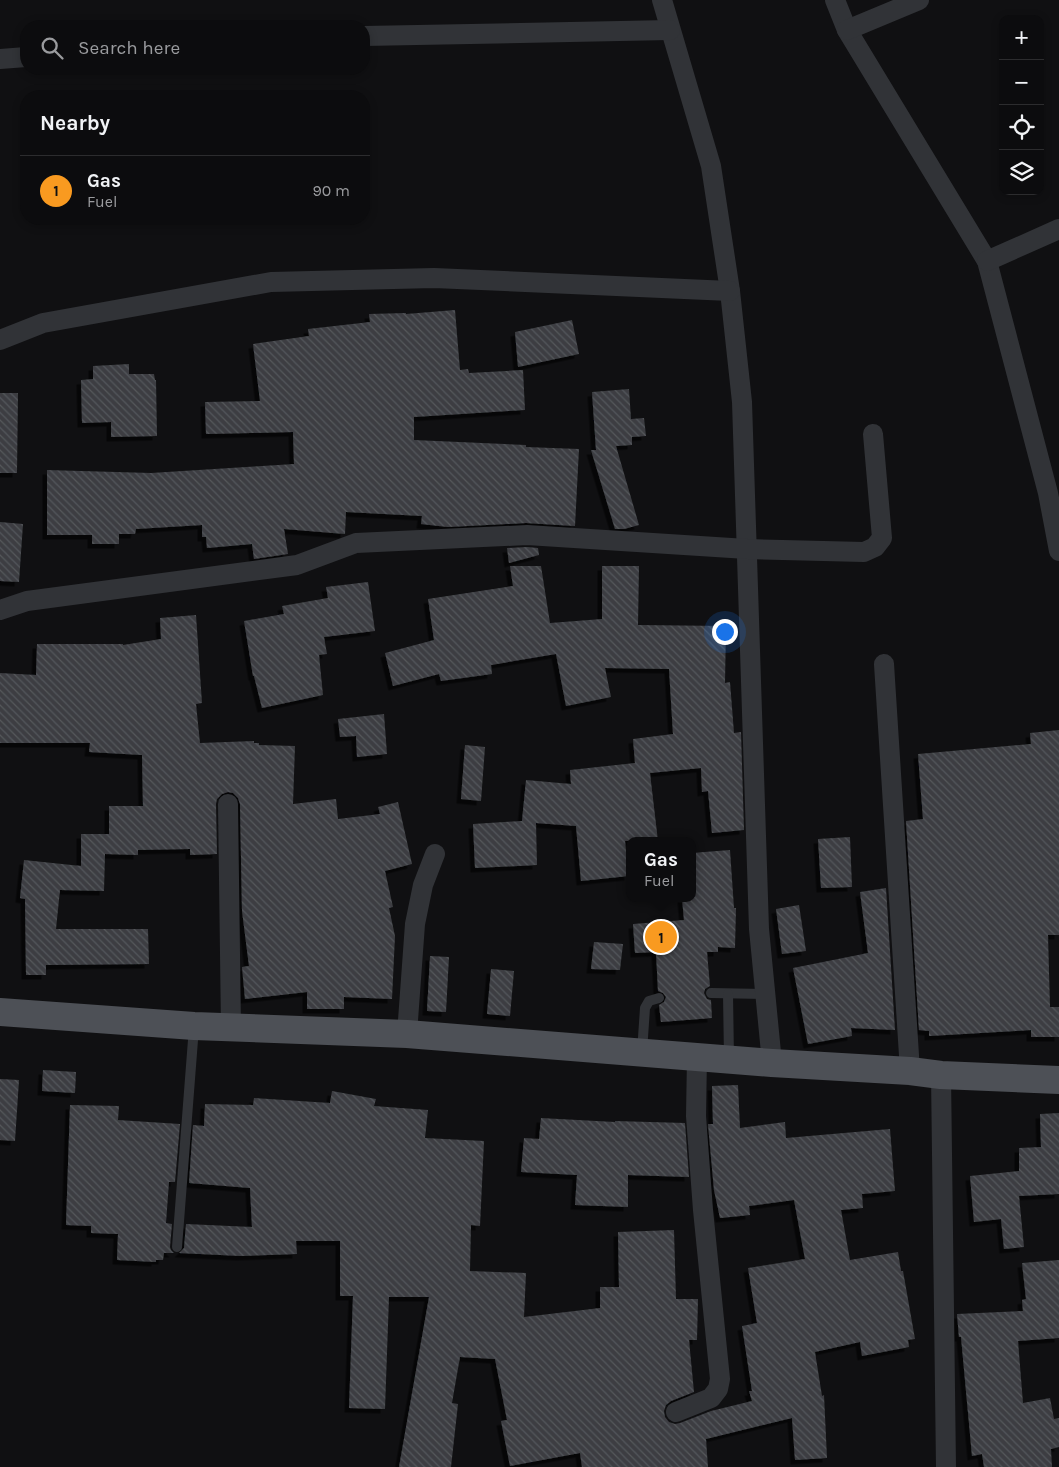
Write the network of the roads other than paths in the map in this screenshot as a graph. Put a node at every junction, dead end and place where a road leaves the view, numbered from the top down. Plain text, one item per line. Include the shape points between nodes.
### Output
1 (662, 0) edge
2 (835, 0) edge
3 (918, 0) edge
4 (670, 30) junction
5 (847, 30) junction
6 (370, 36) edge
7 (20, 57) edge
8 (0, 59) edge
9 (1059, 229) edge
10 (987, 261) junction
11 (730, 291) junction
12 (0, 340) edge
13 (874, 434) dead end
14 (1053, 491) edge
15 (747, 549) junction
16 (1059, 551) edge
17 (0, 610) edge
18 (884, 664) dead end
19 (228, 804) dead end
20 (435, 854) dead end
21 (711, 993) dead end
22 (728, 994) junction
23 (766, 994) junction
24 (659, 998) dead end
25 (0, 1012) edge
26 (194, 1026) junction
27 (231, 1028) junction
28 (407, 1034) junction
29 (642, 1052) junction
30 (696, 1057) junction
31 (729, 1059) junction
32 (772, 1063) junction
33 (910, 1071) junction
34 (941, 1075) junction
35 (1059, 1080) edge
36 (177, 1248) dead end
37 (676, 1412) dead end
38 (946, 1467) edge

1 - 4 street
2 - 5 street
3 - 5 street
4 - 6 street
4 - 11 street via 710,166
5 - 10 street
7 - 8 street
9 - 10 street
10 - 14 street
11 - 12 street via 434,278 271,282 43,323
11 - 15 street via 742,402
13 - 15 street via 882,538 875,547 864,552
14 - 16 street
15 - 17 street via 527,536 356,543 297,564 27,601
15 - 23 street via 759,929
18 - 33 street
19 - 27 street
20 - 28 street via 423,885 415,924
21 - 22 lane
22 - 23 lane
22 - 31 lane
23 - 32 street
24 - 29 lane via 650,1001 645,1008
25 - 26 main road
26 - 27 main road
26 - 36 lane
27 - 28 main road
28 - 29 main road
29 - 30 main road
30 - 31 main road
30 - 37 street via 696,1116 720,1379 711,1398
31 - 32 main road
32 - 33 main road
33 - 34 main road
34 - 35 main road
34 - 38 street

